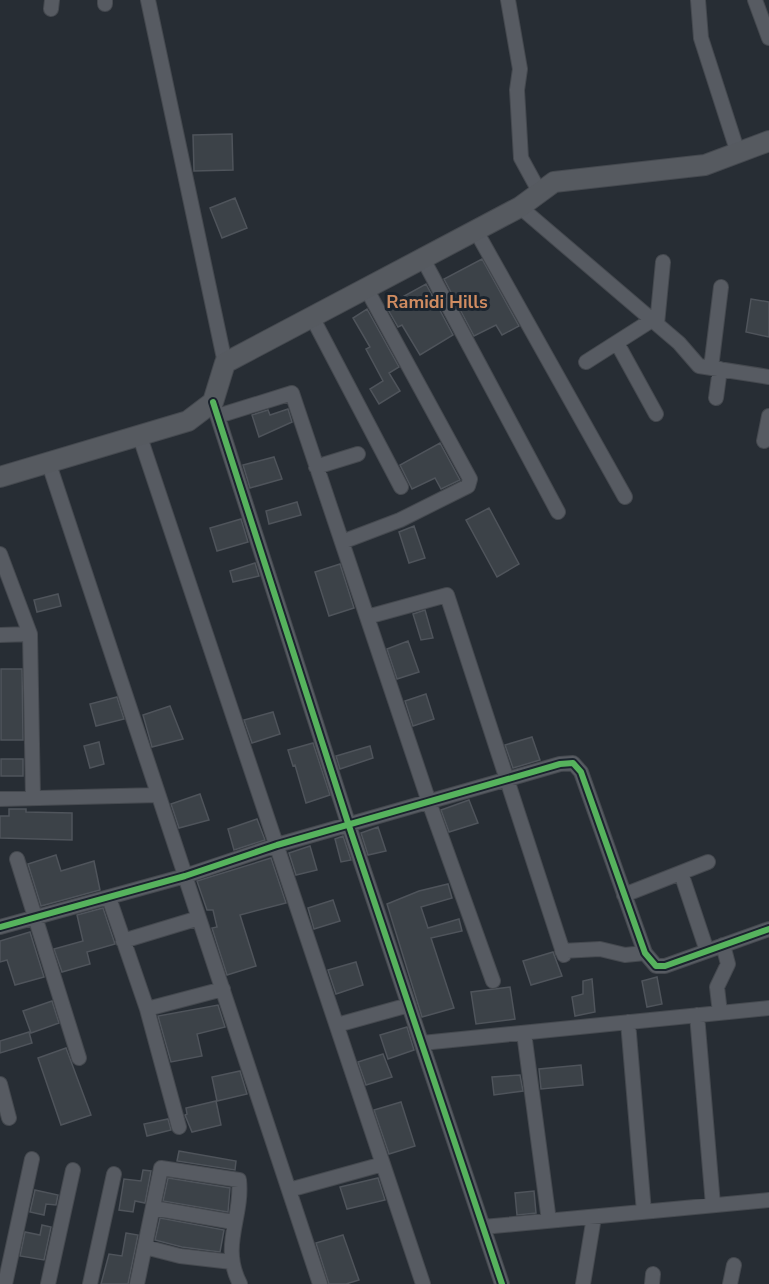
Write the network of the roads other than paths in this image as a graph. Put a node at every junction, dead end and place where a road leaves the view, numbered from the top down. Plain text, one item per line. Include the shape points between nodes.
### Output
1 (148, 0) edge
2 (508, 0) edge
3 (698, 0) edge
4 (755, 0) edge
5 (769, 38) edge
6 (769, 141) edge
7 (738, 153) junction
8 (539, 191) junction
9 (520, 207) junction
10 (476, 231) junction
11 (423, 258) junction
12 (663, 262) dead end
13 (721, 286) dead end
14 (366, 288) junction
15 (312, 317) junction
16 (655, 322) junction
17 (617, 343) junction
18 (586, 362) dead end
19 (225, 363) junction
20 (715, 369) junction
21 (769, 377) edge
22 (716, 398) dead end
23 (216, 409) junction
24 (656, 414) dead end
25 (769, 416) edge
26 (139, 434) junction
27 (764, 441) dead end
28 (358, 454) dead end
29 (48, 461) junction
30 (316, 467) junction
31 (0, 477) edge
32 (401, 487) dead end
33 (625, 497) dead end
34 (558, 512) dead end
35 (342, 542) junction
36 (0, 554) edge
37 (367, 616) junction
38 (30, 634) junction
39 (0, 635) edge
40 (508, 779) junction
41 (158, 795) junction
42 (33, 798) junction
43 (0, 799) edge
44 (429, 802) junction
45 (349, 826) junction
46 (277, 845) junction
47 (17, 859) dead end
48 (708, 862) dead end
49 (681, 873) junction
50 (185, 876) junction
51 (624, 895) junction
52 (109, 898) junction
53 (36, 918) junction
54 (199, 918) junction
55 (0, 927) edge
56 (769, 929) edge
57 (123, 941) junction
58 (723, 945) junction
59 (707, 951) junction
60 (645, 953) junction
61 (493, 981) dead end
62 (223, 988) junction
63 (409, 1005) junction
64 (769, 1008) edge
65 (147, 1009) junction
66 (720, 1013) junction
67 (697, 1015) junction
68 (628, 1022) junction
69 (337, 1025) junction
70 (524, 1033) junction
71 (422, 1043) junction
72 (79, 1058) dead end
73 (0, 1084) edge
74 (9, 1118) dead end
75 (179, 1127) dead end
76 (32, 1159) dead end
77 (383, 1164) junction
78 (73, 1170) dead end
79 (114, 1174) dead end
80 (289, 1190) junction
81 (769, 1200) edge
82 (713, 1206) junction
83 (153, 1208) junction
84 (644, 1212) junction
85 (594, 1216) junction
86 (549, 1221) junction
87 (233, 1222) junction
88 (483, 1227) junction
89 (145, 1247) junction
90 (232, 1262) junction
91 (734, 1265) dead end
92 (5, 1284) edge
93 (48, 1284) edge
94 (90, 1284) edge
95 (137, 1284) edge
96 (240, 1284) edge
97 (320, 1284) edge
98 (423, 1284) edge
99 (502, 1284) edge
100 (583, 1284) edge
101 (730, 1284) edge

1 - 19 street
2 - 8 street via 520,69 517,90 521,158
3 - 7 street via 701,38
4 - 5 street
6 - 7 street
7 - 8 street via 705,165 554,182
8 - 9 street
9 - 10 street
9 - 16 street
10 - 11 street
10 - 33 street
11 - 14 street
11 - 34 street
12 - 16 street
13 - 20 street
14 - 15 street
14 - 35 street via 470,479 468,486 400,520
15 - 19 street
15 - 32 street
16 - 17 street
16 - 20 street via 699,366
17 - 18 street
17 - 24 street
19 - 23 street
20 - 21 street
20 - 22 street
23 - 26 street
23 - 30 street via 292,393
23 - 45 street
25 - 27 street
26 - 29 street
26 - 46 street
28 - 30 street
29 - 31 street
29 - 41 street
30 - 35 street
35 - 37 street
36 - 38 street
37 - 40 street via 447,595
37 - 44 street
38 - 39 street
38 - 42 street
40 - 44 street
40 - 51 street via 573,763 581,772
40 - 60 street via 563,953 600,949 625,955
41 - 42 street
41 - 50 street
42 - 43 street
44 - 45 street
44 - 61 street
45 - 46 street
45 - 63 street
46 - 50 street
46 - 69 street
47 - 53 street
48 - 49 street
49 - 51 street
49 - 59 street
50 - 52 street
50 - 54 street
51 - 60 street
52 - 53 street
52 - 57 street
53 - 55 street
53 - 72 street
54 - 57 street
54 - 62 street
56 - 58 street
57 - 65 street
58 - 59 street
58 - 66 street via 728,964 717,987
59 - 60 street via 665,966 656,966
62 - 65 street
62 - 80 street
63 - 69 street
63 - 71 street
64 - 66 street
65 - 75 street
66 - 67 street
67 - 68 street
67 - 82 street
68 - 70 street
68 - 84 street
69 - 77 street
70 - 71 street
70 - 86 street
71 - 88 street
73 - 74 street
76 - 92 street
77 - 80 street
77 - 98 street
78 - 93 street
79 - 94 street
80 - 97 street
81 - 82 street
82 - 84 street
83 - 87 street
83 - 87 street via 161,1168 239,1180
83 - 89 street
84 - 85 street
85 - 86 street
85 - 100 street
86 - 88 street
87 - 90 street
88 - 99 street
89 - 90 street
89 - 95 street
90 - 96 street
91 - 101 street

